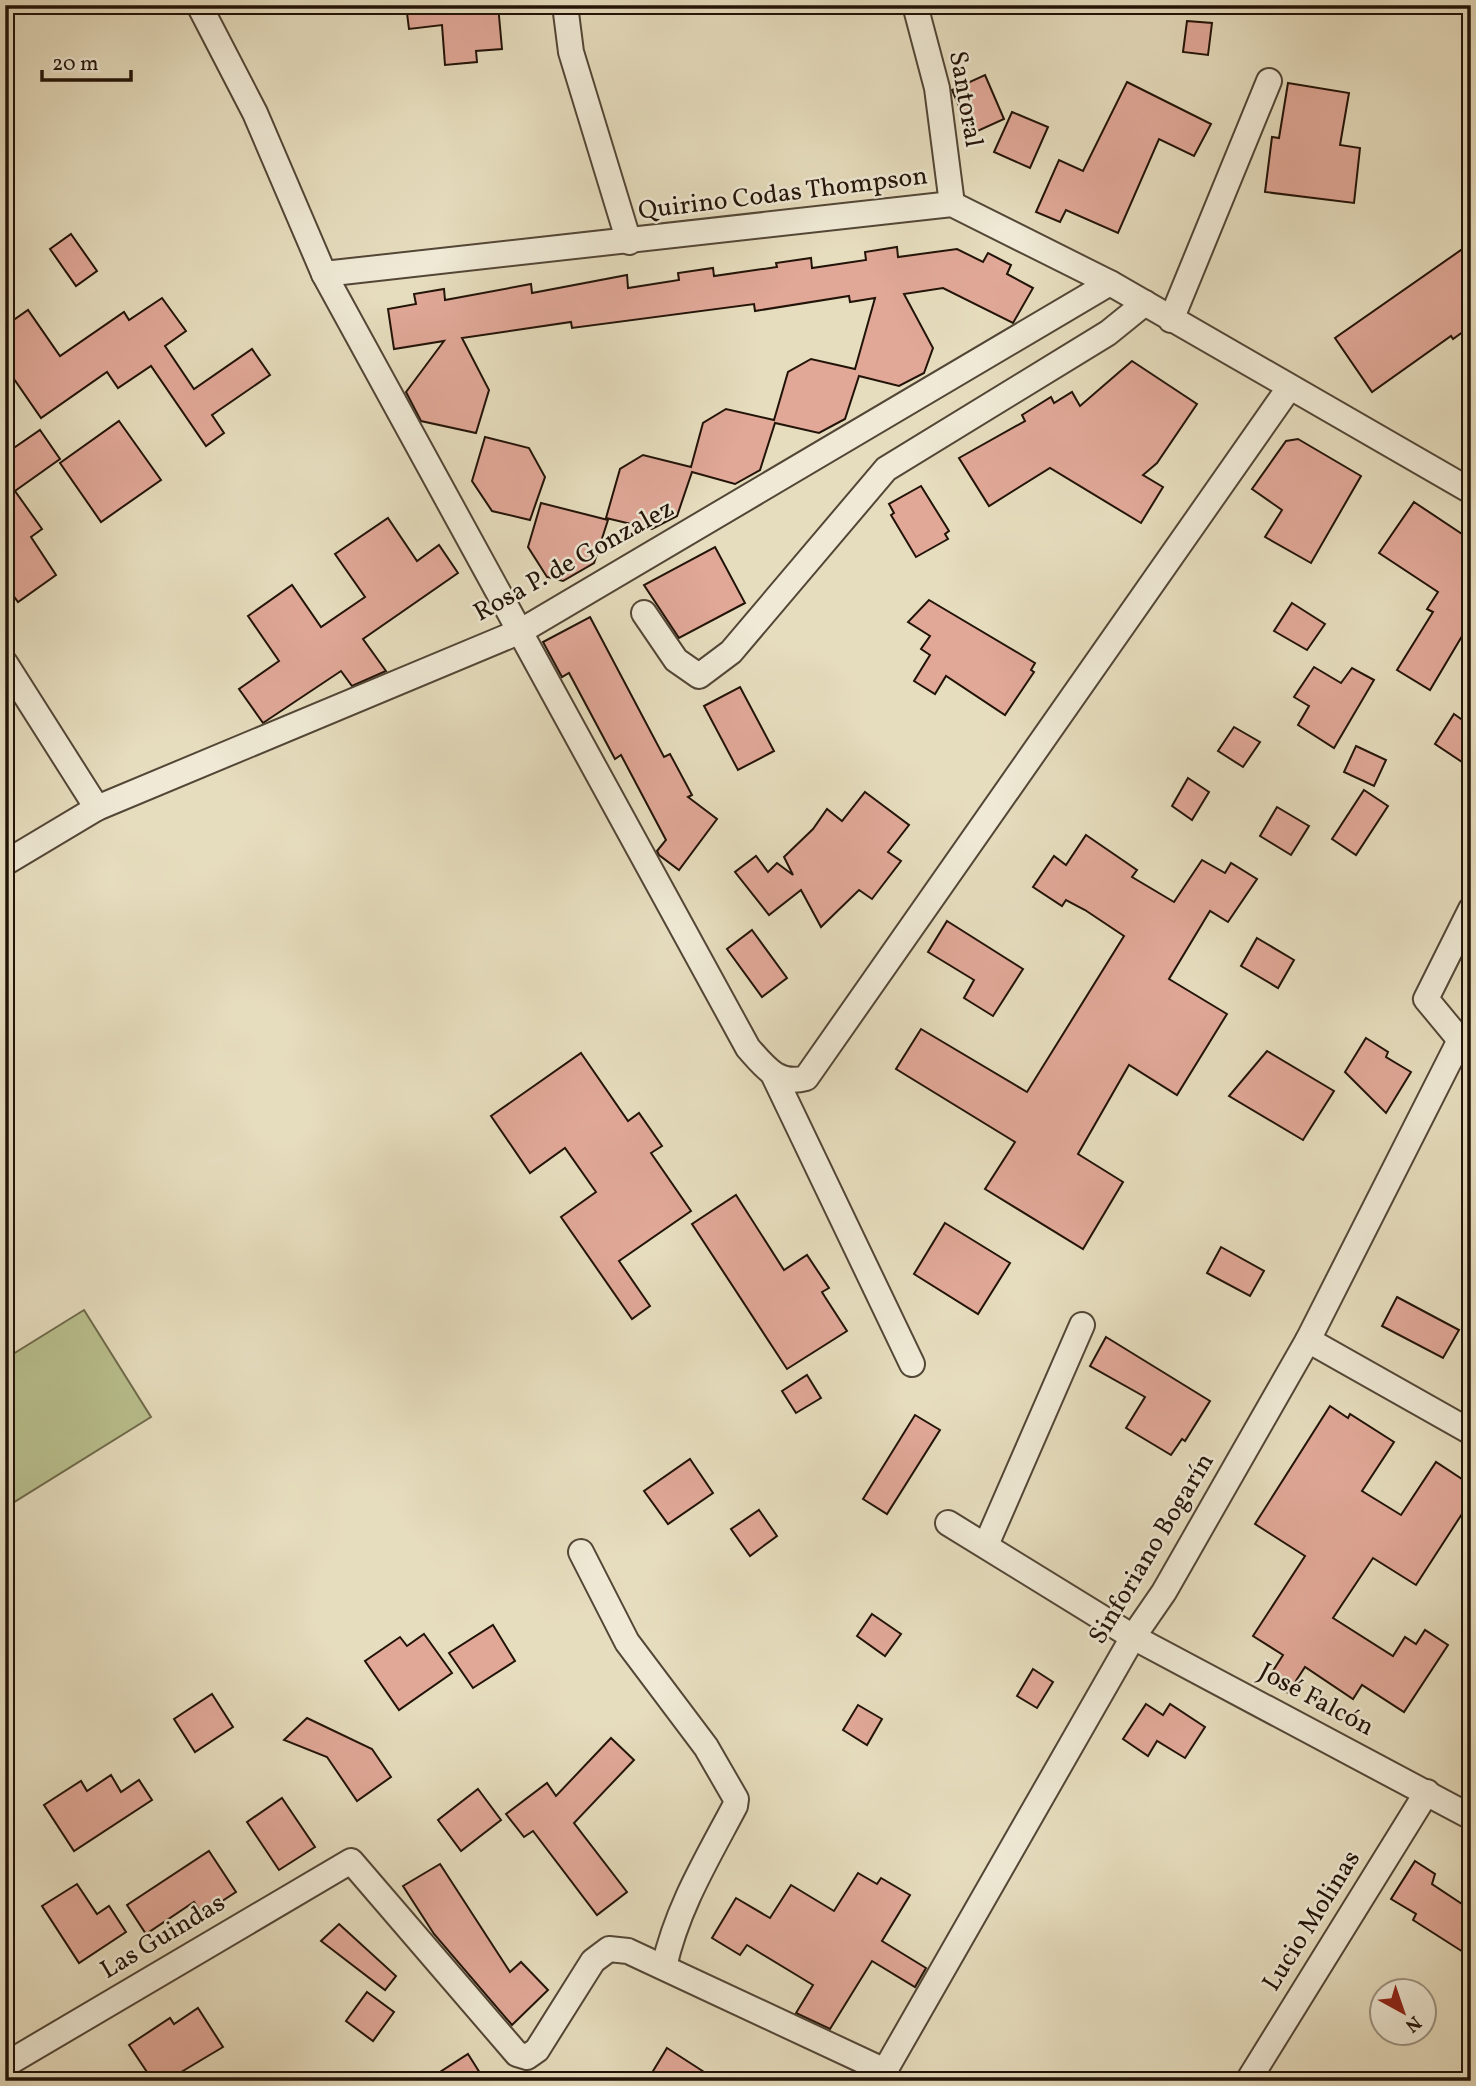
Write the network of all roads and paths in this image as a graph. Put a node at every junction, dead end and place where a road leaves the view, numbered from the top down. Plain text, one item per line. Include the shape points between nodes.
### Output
1 (199, 5) edge
2 (565, 5) edge
3 (915, 5) edge
4 (1269, 81) dead end
5 (952, 204) junction
6 (629, 242) junction
7 (324, 274) junction
8 (1110, 283) junction
9 (1145, 303) junction
10 (1171, 320) junction
11 (1289, 388) junction
12 (1471, 491) edge
13 (643, 613) dead end
14 (521, 631) junction
15 (5, 663) edge
16 (97, 808) junction
17 (5, 863) edge
18 (1471, 909) edge
19 (1466, 1043) edge
20 (774, 1076) junction
21 (1082, 1325) dead end
22 (1308, 1340) junction
23 (912, 1364) dead end
24 (1471, 1432) edge
25 (948, 1523) dead end
26 (986, 1545) junction
27 (581, 1552) dead end
28 (1133, 1637) junction
29 (1427, 1792) junction
30 (1471, 1817) edge
31 (664, 1967) junction
32 (5, 2065) edge
33 (882, 2076) edge
34 (1248, 2081) edge

1 - 7 street via 255,113
2 - 6 street via 571,52
3 - 5 street, Santoral via 937,88
4 - 10 street
5 - 6 street, Quirino Codas Thompson
5 - 8 street, Quirino Codas Thompson
6 - 7 street, Quirino Codas Thompson
7 - 14 street
8 - 9 street, Quirino Codas Thompson
8 - 14 street, Rosa P. de Gonzalez
9 - 10 street, Quirino Codas Thompson
9 - 13 street via 1108,333 886,468 731,652 699,676 676,660
10 - 11 street, Quirino Codas Thompson
11 - 12 street, Quirino Codas Thompson
11 - 20 street via 806,1078 793,1082
14 - 16 street, Rosa P. de Gonzalez
14 - 20 street via 748,1048
15 - 16 street
16 - 17 street, Rosa P. de Gonzalez
18 - 19 street via 1426,999
19 - 22 street, Sinforiano Bogarín
20 - 23 street
21 - 26 street
22 - 24 street
22 - 28 street, Sinforiano Bogarín via 1164,1592
25 - 26 street, José Falcón
26 - 28 street, José Falcón
27 - 31 street via 627,1642 706,1747 736,1799 687,1894 671,1932
28 - 29 street, José Falcón
28 - 33 street, Sinforiano Bogarín
29 - 30 street, José Falcón
29 - 34 street, Lucio Molinas
31 - 32 street, Las Guindas via 628,1951 609,1949 593,1961 537,2050 527,2057 517,2054 351,1861
31 - 33 street

